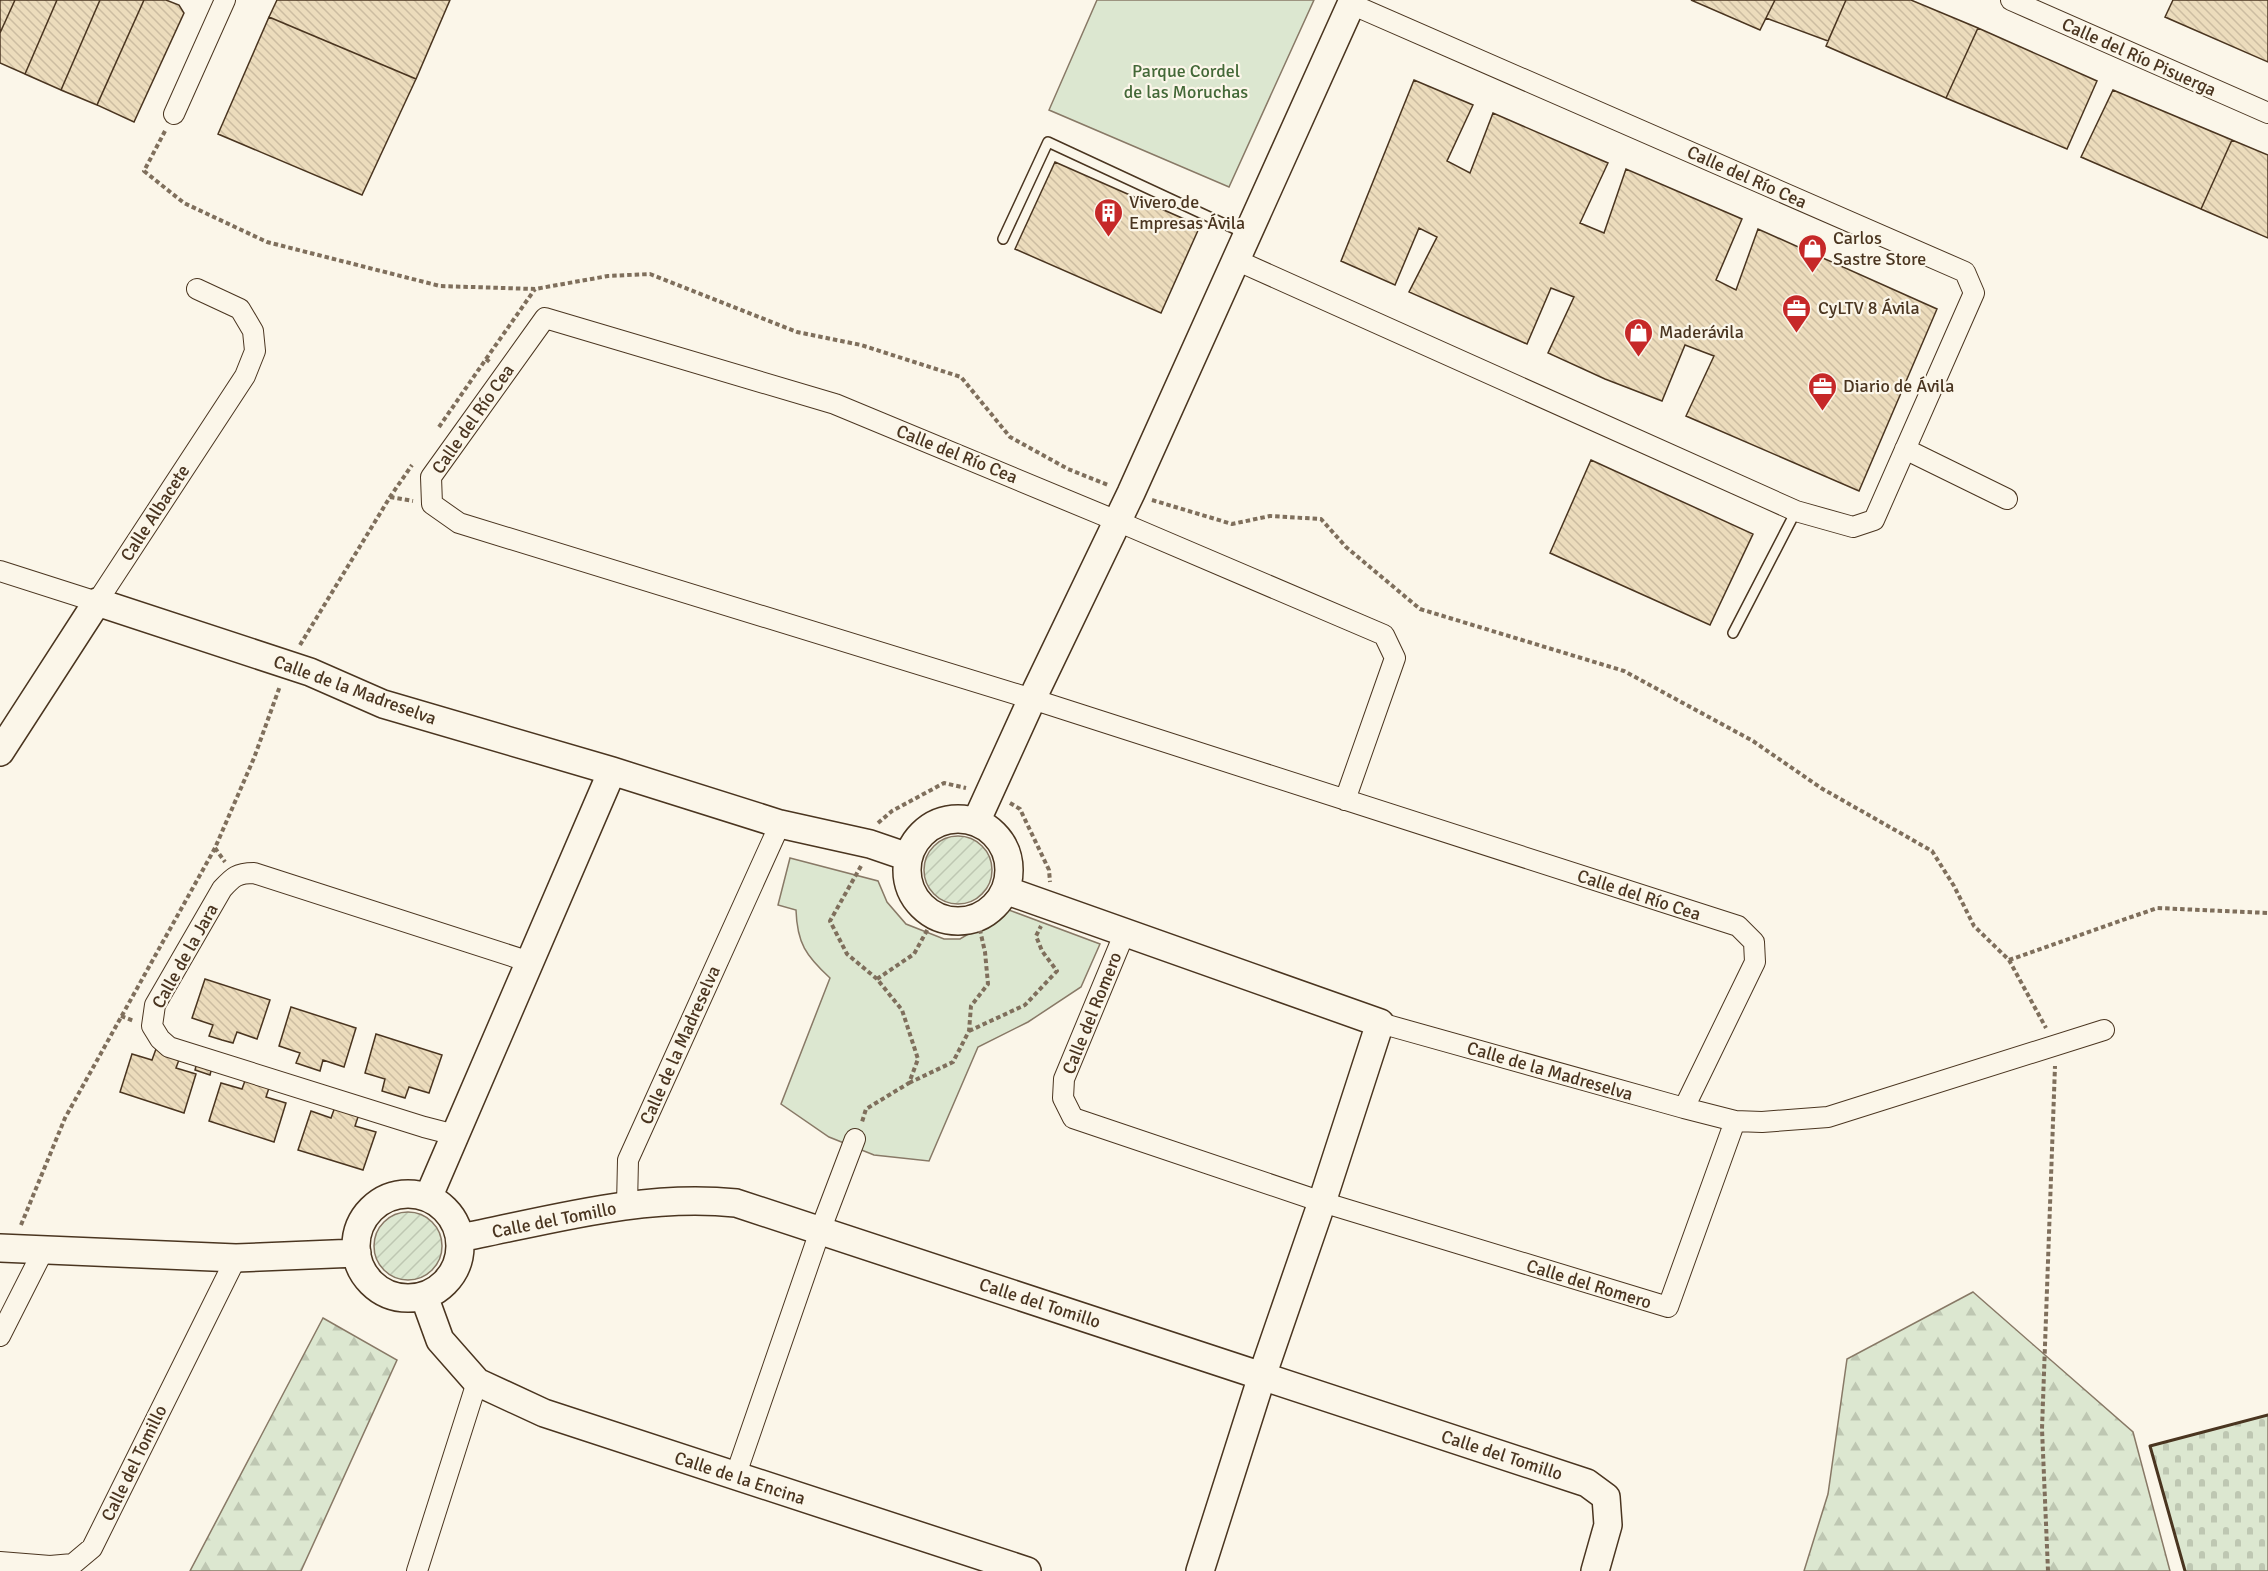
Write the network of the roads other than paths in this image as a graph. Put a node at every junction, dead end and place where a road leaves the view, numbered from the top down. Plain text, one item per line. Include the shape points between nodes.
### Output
1 (225, 0) edge
2 (2011, 0) edge
3 (1352, 2) edge
4 (2268, 113) edge
5 (174, 114) dead end
6 (1246, 234) junction
7 (1003, 239) dead end
8 (1236, 260) junction
9 (197, 289) dead end
10 (1905, 449) junction
11 (2007, 499) dead end
12 (1796, 511) junction
13 (1117, 521) junction
14 (0, 571) edge
15 (97, 602) junction
16 (1733, 633) dead end
17 (1032, 699) junction
18 (0, 752) edge
19 (612, 771) junction
20 (1345, 801) junction
21 (976, 822) junction
22 (780, 824) junction
23 (908, 857) junction
24 (1005, 891) junction
25 (1125, 932) junction
26 (530, 962) junction
27 (1380, 1023) junction
28 (2104, 1030) dead end
29 (1684, 1108) junction
30 (1735, 1121) junction
31 (455, 1135) junction
32 (855, 1139) road end
33 (428, 1198) junction
34 (1322, 1202) junction
35 (627, 1205) junction
36 (820, 1231) junction
37 (460, 1238) junction
38 (6, 1248) edge
39 (43, 1251) junction
40 (357, 1253) junction
41 (236, 1258) junction
42 (424, 1296) junction
43 (0, 1336) edge
44 (1262, 1376) junction
45 (477, 1382) junction
46 (735, 1477) junction
47 (0, 1562) edge
48 (1013, 1569) edge
49 (417, 1571) edge
50 (1200, 1571) edge
51 (1595, 1571) edge

1 - 5 street
2 - 4 street, Calle del Río Pisuerga
3 - 6 street, Calle del Río Cea
3 - 10 street, Calle del Río Cea via 1965,272 1974,292
6 - 7 lane via 1048,142
6 - 8 street, Calle del Río Cea
8 - 12 street, Calle del Río Cea
8 - 13 street, Calle del Río Cea
9 - 15 street, Calle Albacete via 240,309 253,331 255,351 245,376
10 - 11 street
10 - 12 street, Calle del Río Cea via 1874,520 1853,527
12 - 16 lane
13 - 17 street, Calle del Río Cea
13 - 17 street, Calle del Río Cea via 835,404 545,318 431,477 432,504 459,523
13 - 20 street, Calle del Río Cea via 1384,635 1395,658
14 - 15 street, Calle de la Madreselva
15 - 18 street, Calle Albacete
15 - 19 street, Calle de la Madreselva via 310,672 383,704
17 - 20 street, Calle del Río Cea
17 - 21 street, Calle del Río Cea
19 - 22 street, Calle de la Madreselva
19 - 26 street
20 - 29 street, Calle del Río Cea via 1738,927 1754,942 1755,962
21 - 23 street via 942,821 927,829
21 - 24 street via 990,830 1005,850 1009,874
22 - 23 street, Calle de la Madreselva via 870,844
22 - 35 street, Calle de la Madreselva via 628,1160
23 - 24 street via 911,891 921,906 935,916 956,921 977,917 988,911
24 - 25 street, Calle de la Madreselva
25 - 27 street, Calle de la Madreselva
25 - 34 street, Calle del Romero via 1064,1079 1063,1098 1073,1118
26 - 31 street
26 - 31 street, Calle de la Jara via 254,873 241,873 222,890 155,1005 152,1026 170,1047
27 - 29 street, Calle de la Madreselva
27 - 34 street
28 - 30 street, Calle de la Madreselva via 1828,1117
29 - 30 street, Calle de la Madreselva
30 - 34 street, Calle del Romero via 1668,1307
31 - 33 street
32 - 36 street
33 - 37 street via 444,1207 455,1221
33 - 40 street via 414,1194 383,1200 362,1222
34 - 44 street
35 - 36 street, Calle del Tomillo via 703,1199 736,1203
35 - 37 street, Calle del Tomillo
36 - 44 street, Calle del Tomillo
36 - 46 street
37 - 42 street via 456,1267 443,1284
38 - 39 street
39 - 41 street
39 - 43 street
40 - 41 street
40 - 42 street via 361,1268 380,1290 394,1296
41 - 47 street, Calle del Tomillo via 92,1548 73,1564
42 - 45 street, Calle de la Encina via 440,1340
44 - 50 street
44 - 51 street, Calle del Tomillo via 1587,1484 1606,1497 1608,1525
45 - 46 street, Calle de la Encina via 544,1413
45 - 49 street
46 - 48 street, Calle de la Encina

